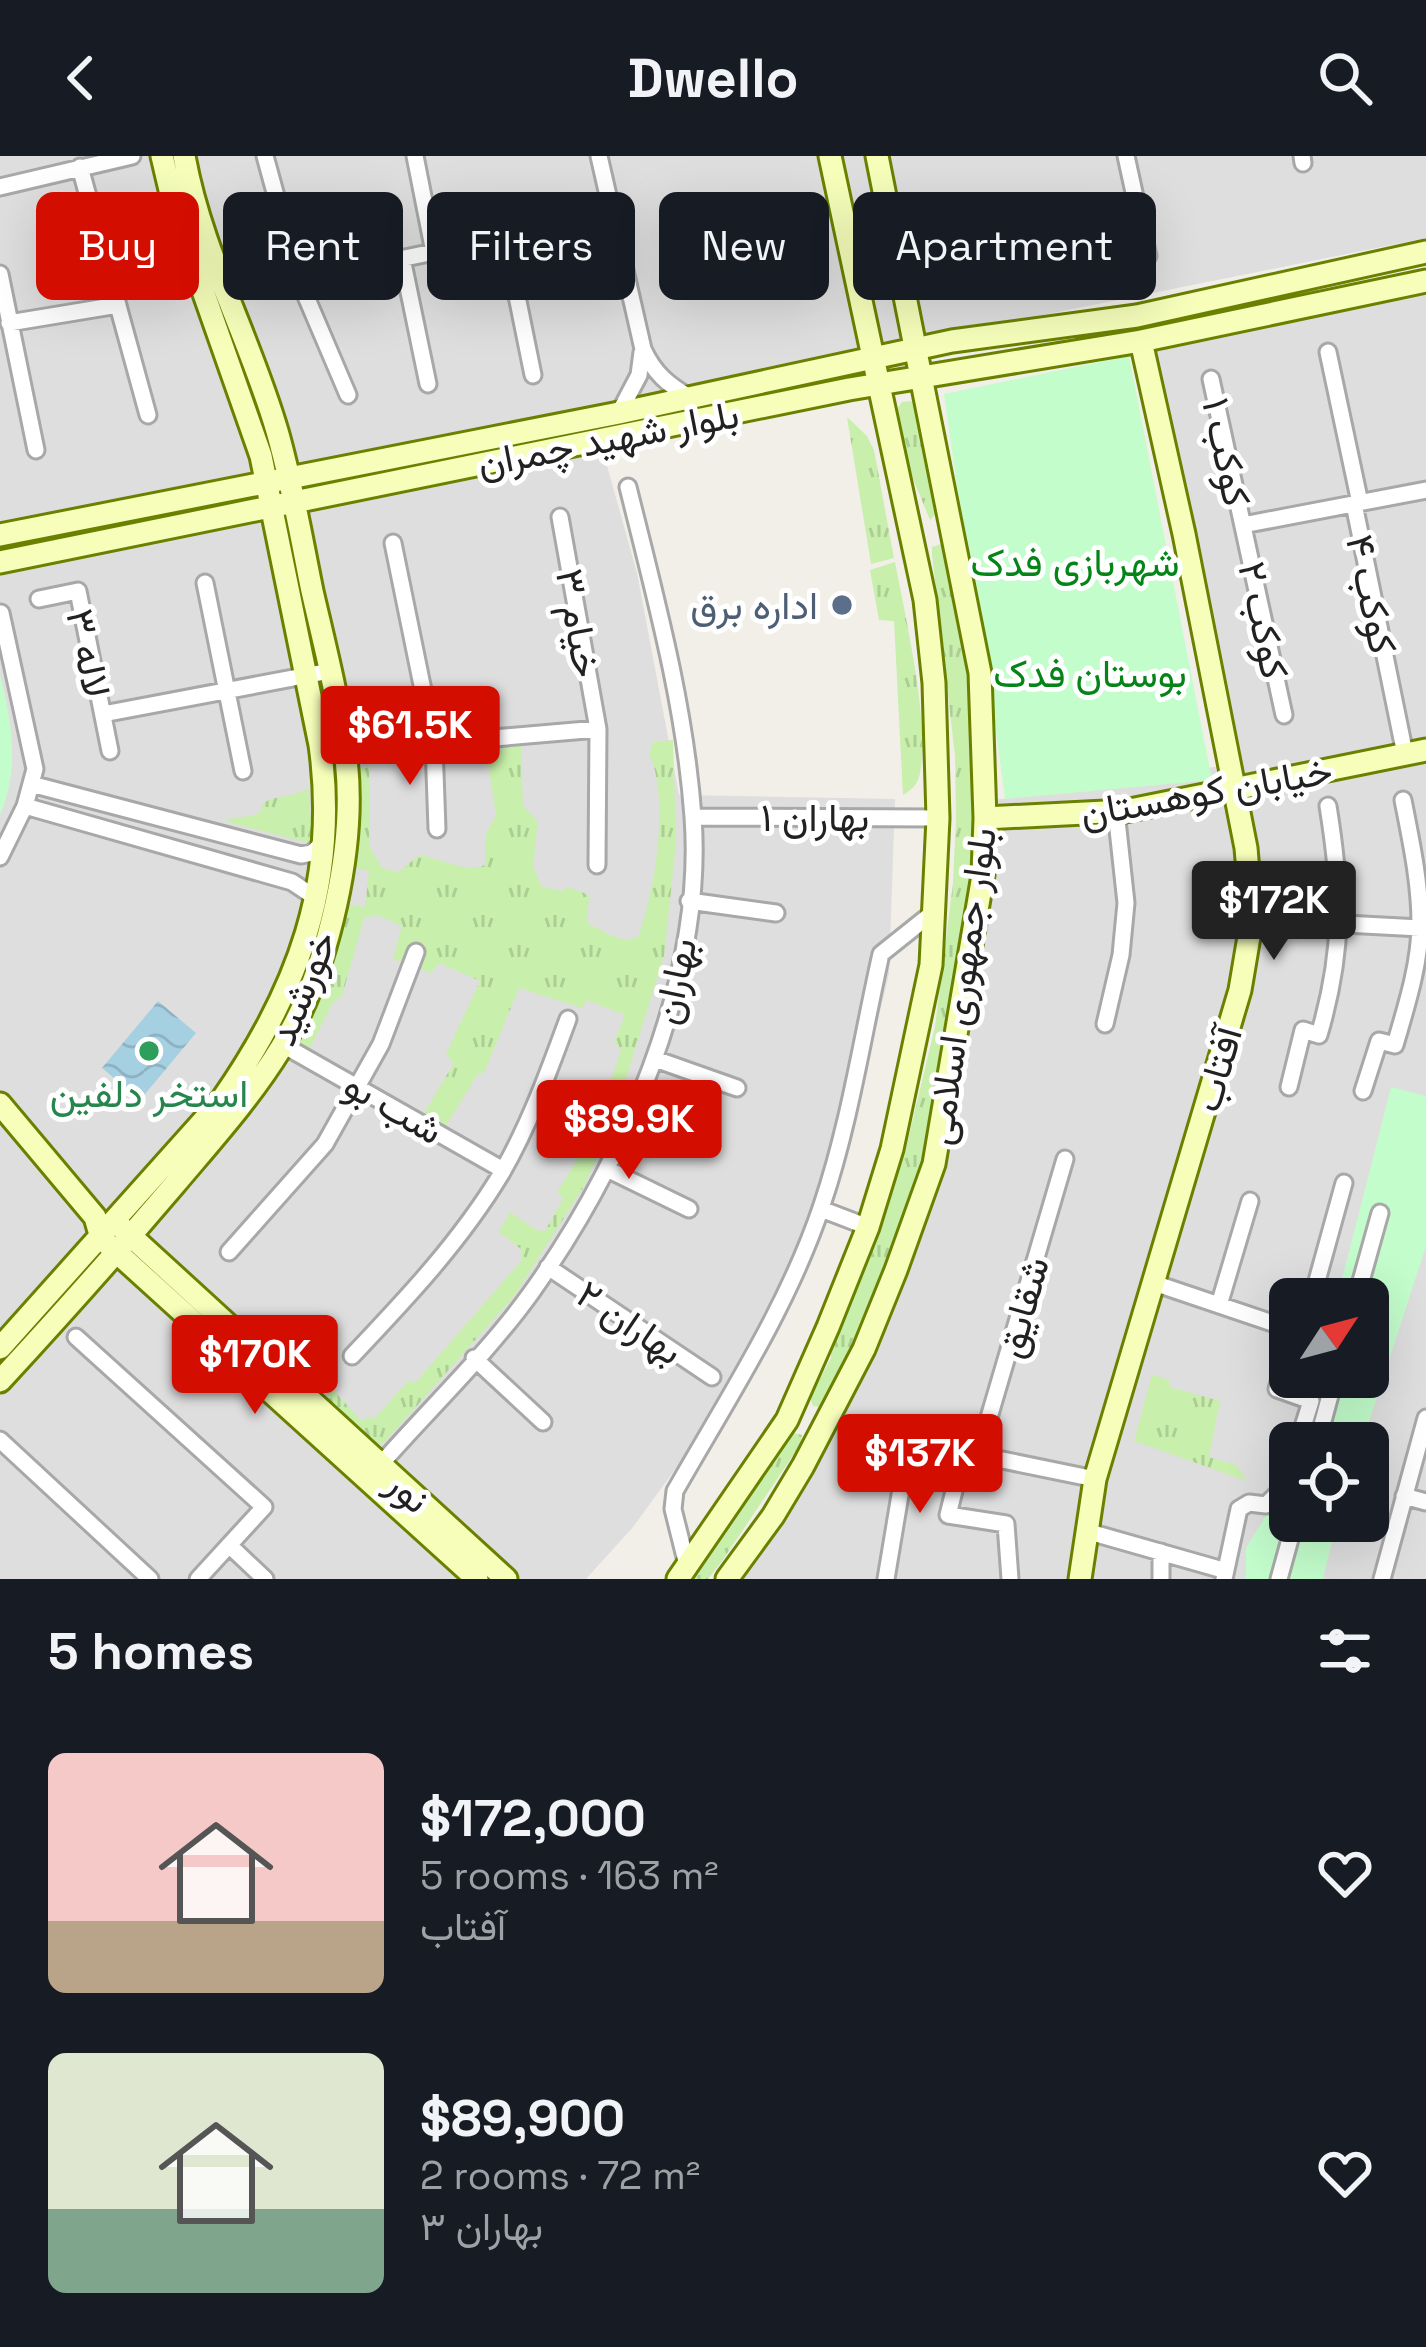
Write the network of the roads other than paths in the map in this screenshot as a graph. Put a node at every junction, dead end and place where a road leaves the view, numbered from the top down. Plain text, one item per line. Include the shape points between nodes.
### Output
1 (132, 156) edge
2 (162, 156) edge
3 (184, 156) edge
4 (265, 156) edge
5 (415, 156) edge
6 (599, 156) edge
7 (818, 156) edge
8 (830, 156) edge
9 (880, 156) edge
10 (1126, 156) edge
11 (80, 167) junction
12 (0, 188) edge
13 (275, 192) edge
14 (607, 192) edge
15 (1134, 192) edge
16 (842, 213) junction
17 (427, 217) edge
18 (1426, 252) edge
19 (403, 264) edge
20 (0, 274) edge
21 (1426, 281) edge
22 (308, 300) edge
23 (517, 300) edge
24 (632, 300) edge
25 (118, 305) junction
26 (9, 323) junction
27 (1141, 340) junction
28 (643, 349) junction
29 (918, 349) junction
30 (1328, 352) dead end
31 (873, 358) junction
32 (532, 375) dead end
33 (924, 379) junction
34 (1211, 379) dead end
35 (428, 384) dead end
36 (879, 385) junction
37 (348, 395) dead end
38 (691, 398) junction
39 (619, 413) junction
40 (148, 416) dead end
41 (36, 450) dead end
42 (628, 487) dead end
43 (1426, 490) edge
44 (280, 492) junction
45 (1357, 504) junction
46 (560, 517) dead end
47 (1244, 525) junction
48 (952, 529) junction
49 (0, 536) edge
50 (910, 537) junction
51 (393, 543) dead end
52 (0, 562) edge
53 (205, 583) dead end
54 (39, 598) dead end
55 (1, 613) edge
56 (330, 670) junction
57 (306, 674) junction
58 (229, 692) junction
59 (103, 714) junction
60 (1284, 716) dead end
61 (598, 729) junction
62 (434, 744) junction
63 (110, 751) dead end
64 (345, 751) junction
65 (1416, 752) edge
66 (243, 771) dead end
67 (32, 784) junction
68 (1232, 791) junction
69 (1403, 800) dead end
70 (25, 806) junction
71 (1328, 806) dead end
72 (1116, 812) junction
73 (693, 817) junction
74 (938, 818) junction
75 (985, 818) junction
76 (437, 829) dead end
77 (324, 841) junction
78 (301, 855) junction
79 (0, 857) edge
80 (597, 865) dead end
81 (292, 882) junction
82 (316, 898) junction
83 (689, 901) junction
84 (936, 910) junction
85 (776, 913) dead end
86 (1252, 919) junction
87 (1340, 924) junction
88 (1420, 928) junction
89 (416, 952) dead end
90 (568, 1019) dead end
91 (1105, 1024) dead end
92 (283, 1045) junction
93 (655, 1060) junction
94 (360, 1087) junction
95 (1289, 1087) dead end
96 (737, 1088) dead end
97 (1363, 1091) dead end
98 (0, 1104) edge
99 (1065, 1160) dead end
100 (607, 1169) junction
101 (503, 1170) junction
102 (1344, 1183) dead end
103 (1250, 1201) dead end
104 (689, 1209) dead end
105 (821, 1209) junction
106 (1380, 1213) dead end
107 (868, 1227) junction
108 (112, 1233) junction
109 (229, 1252) dead end
110 (548, 1267) junction
111 (1318, 1278) edge
112 (1362, 1278) edge
113 (1154, 1283) junction
114 (1219, 1305) junction
115 (1269, 1323) edge
116 (76, 1337) dead end
117 (0, 1348) edge
118 (352, 1356) dead end
119 (474, 1358) junction
120 (712, 1377) dead end
121 (0, 1381) edge
122 (1302, 1398) edge
123 (1426, 1418) edge
124 (543, 1422) dead end
125 (1304, 1422) edge
126 (0, 1440) edge
127 (978, 1455) junction
128 (380, 1465) junction
129 (959, 1471) dead end
130 (1095, 1479) junction
131 (1404, 1496) junction
132 (1269, 1502) edge
133 (1426, 1502) edge
134 (1086, 1531) junction
135 (1289, 1542) edge
136 (229, 1545) junction
137 (1162, 1552) junction
138 (683, 1572) edge
139 (1224, 1574) edge
140 (150, 1579) edge
141 (198, 1579) edge
142 (265, 1579) edge
143 (477, 1579) edge
144 (506, 1579) edge
145 (727, 1579) edge
146 (886, 1579) edge
147 (1010, 1579) edge
148 (1080, 1579) edge
149 (1161, 1579) edge
150 (1279, 1579) edge
151 (1382, 1579) edge

1 - 11 street
2 - 44 main road
3 - 44 main road via 276,426
4 - 13 street
5 - 17 street
6 - 14 street
7 - 16 main road
8 - 16 main road
9 - 29 main road, بلوار جمهوری اسلامی
10 - 15 street
11 - 12 street
11 - 25 street
16 - 31 main road, بلوار جمهوری اسلامی
18 - 29 main road, بلوار شهید چمران via 1137,316
19 - 35 street
20 - 26 street
21 - 27 main road, بلوار شهید چمران
22 - 37 street
23 - 32 street
24 - 28 street
25 - 26 street
25 - 40 street
26 - 41 street
27 - 33 main road, بلوار شهید چمران
27 - 68 main road, آفتاب
28 - 38 street via 660,376
28 - 39 street
29 - 31 main road, بلوار شهید چمران
29 - 33 main road, بلوار جمهوری اسلامی
30 - 45 street, کوکب ۴
31 - 36 main road, بلوار جمهوری اسلامی
31 - 38 main road, بلوار شهید چمران
33 - 36 main road, بلوار شهید چمران
33 - 48 main road, بلوار جمهوری اسلامی
34 - 47 street, کوکب ۱
36 - 44 main road, بلوار شهید چمران
36 - 50 main road, بلوار جمهوری اسلامی
38 - 39 main road, بلوار شهید چمران
39 - 44 main road, بلوار شهید چمران
42 - 73 street, بهاران via 680,700
43 - 45 street
44 - 49 main road, بلوار شهید چمران
44 - 52 main road, بلوار شهید چمران
44 - 56 main road, خورشید
44 - 57 main road, خورشید
45 - 47 street
45 - 65 street, کوکب ۴
46 - 61 street, خیام ۳
47 - 60 street, کوکب ۲
48 - 50 main road
48 - 75 main road, بلوار جمهوری اسلامی via 980,673
50 - 74 main road, بلوار جمهوری اسلامی via 934,683
51 - 62 street
53 - 58 street
54 - 59 street, لاله ۳ via 79,591
55 - 67 street via 32,743
56 - 57 street
56 - 64 main road, خورشید
57 - 58 street
57 - 77 main road, خورشید via 326,787
58 - 59 street
58 - 66 street
59 - 63 street, لاله ۳
61 - 62 street
61 - 80 street, خیام ۳
62 - 64 street
62 - 76 street
64 - 92 main road, خورشید via 340,879 311,982
65 - 68 main road, خیابان کوهستان
67 - 70 street
67 - 78 street
68 - 72 main road, خیابان کوهستان
68 - 86 main road, آفتاب
69 - 88 street
70 - 79 street
70 - 81 street
71 - 87 street
72 - 75 main road, خیابان کوهستان
72 - 91 street via 1126,903
73 - 74 street, بهاران ۱
73 - 83 street, بهاران
74 - 84 main road, بلوار جمهوری اسلامی
75 - 145 main road, بلوار جمهوری اسلامی via 983,875 934,1165 864,1349 783,1499
77 - 78 street
77 - 82 main road, خورشید
78 - 81 street via 305,870
81 - 82 street
82 - 108 main road, خورشید via 289,985 247,1064
83 - 85 street
83 - 93 street, بهاران
84 - 105 street via 881,954
84 - 107 main road, بلوار جمهوری اسلامی via 916,1052
86 - 87 street
86 - 113 main road, آفتاب via 1240,990
87 - 88 street
87 - 95 street via 1319,1035 1303,1030
88 - 97 street via 1395,1046 1378,1041
89 - 94 street
90 - 101 street
92 - 94 street, شب بو
92 - 108 main road, خورشید via 235,1113
93 - 96 street
93 - 100 street, بهاران
94 - 101 street, شب بو
94 - 109 street via 325,1144
98 - 108 main road, نور
99 - 127 street, شقایق
100 - 104 street
100 - 110 street, بهاران
101 - 118 street via 459,1236
102 - 111 street
103 - 114 street
105 - 107 street
105 - 138 street via 751,1363 675,1491
106 - 112 street
107 - 138 main road, بلوار جمهوری اسلامی via 787,1420
108 - 117 main road, خورشید
108 - 121 main road, خورشید
108 - 128 main road, نور
108 - 143 main road, نور
110 - 119 street, بهاران
110 - 120 street, بهاران ۲
113 - 114 street
113 - 130 main road, آفتاب
114 - 115 street
116 - 136 street via 264,1508
119 - 124 street
119 - 128 street, بهاران
122 - 125 street via 1311,1401
123 - 131 street
126 - 140 street
127 - 130 street
127 - 146 street via 908,1447
128 - 144 main road, نور
129 - 147 street via 949,1515 1006,1524
130 - 134 main road, آفتاب
131 - 133 street
131 - 151 street
132 - 139 street via 1240,1509
134 - 137 street
134 - 148 main road, آفتاب
135 - 150 street
136 - 141 street
136 - 142 street
137 - 139 street
137 - 149 street

